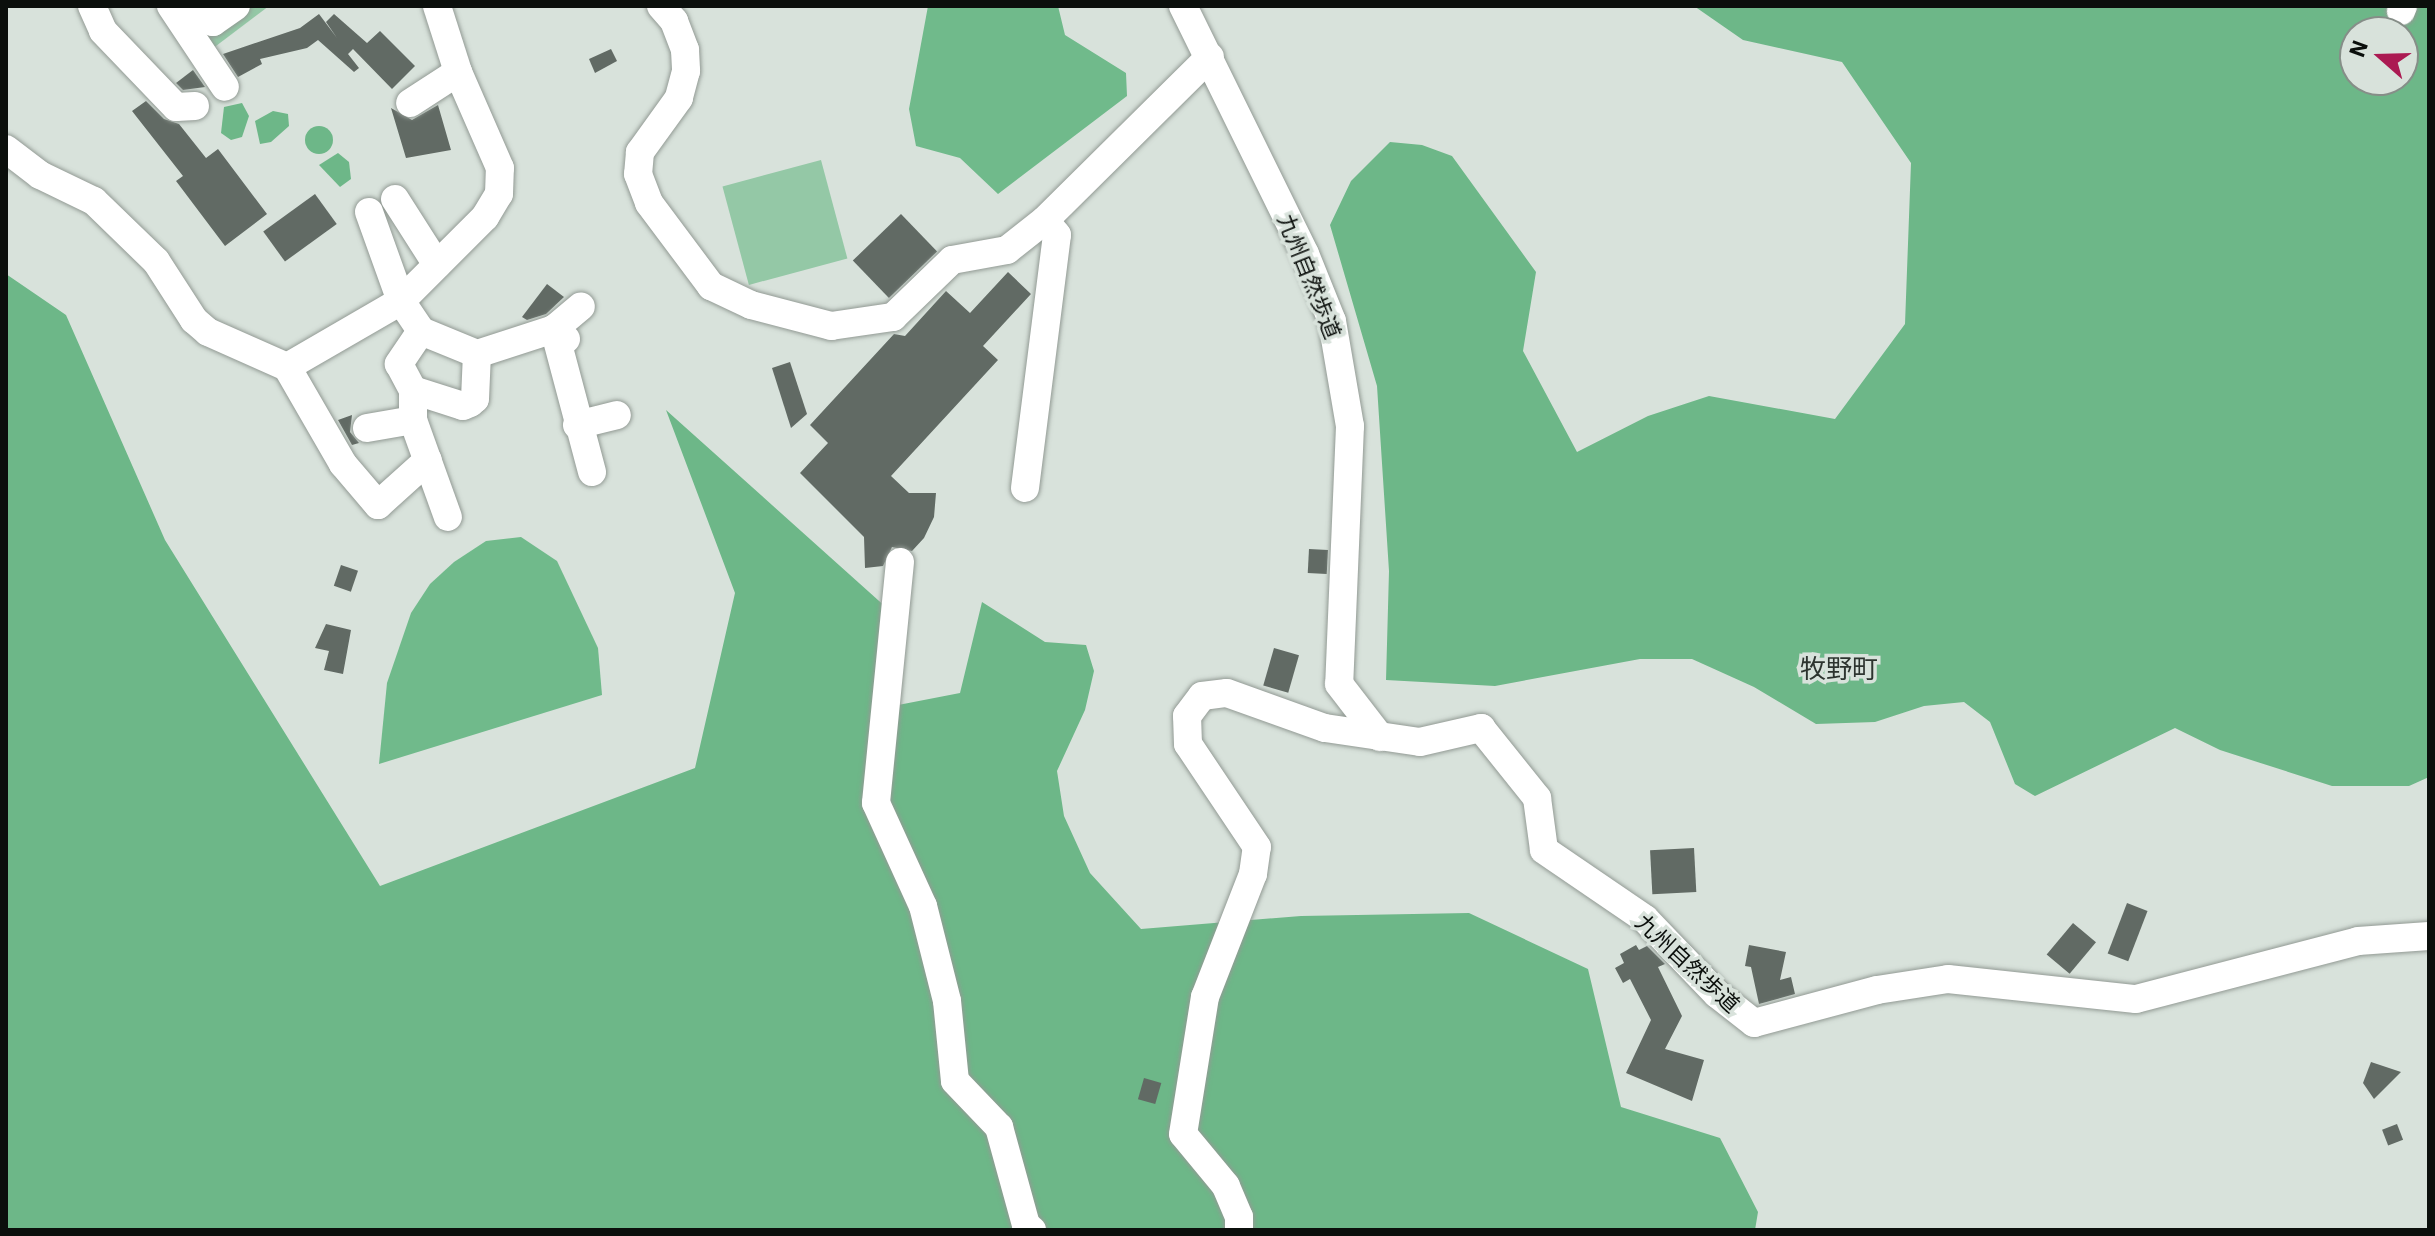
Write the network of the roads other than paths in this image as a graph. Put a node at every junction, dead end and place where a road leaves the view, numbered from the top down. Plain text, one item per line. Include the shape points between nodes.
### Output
1 (92, 6) edge
2 (171, 6) edge
3 (198, 6) edge
4 (236, 6) edge
5 (437, 6) edge
6 (661, 6) edge
7 (1183, 6) edge
8 (1210, 57) junction
9 (458, 72) junction
10 (225, 87) dead end
11 (410, 103) dead end
12 (195, 106) dead end
13 (6, 149) edge
14 (395, 199) dead end
15 (369, 212) dead end
16 (1045, 220) junction
17 (437, 265) junction
18 (401, 301) junction
19 (581, 306) dead end
20 (421, 331) junction
21 (562, 335) junction
22 (477, 354) junction
23 (287, 367) junction
24 (413, 390) junction
25 (617, 415) dead end
26 (413, 420) junction
27 (577, 425) junction
28 (367, 428) dead end
29 (428, 460) junction
30 (592, 472) dead end
31 (1025, 488) dead end
32 (448, 517) dead end
33 (900, 562) dead end
34 (1380, 737) junction
35 (2429, 936) edge
36 (1032, 1230) edge
37 (1239, 1230) edge

1 - 12 street via 103,31 176,107
2 - 10 street
3 - 4 street via 213,22
5 - 9 street
6 - 16 street via 680,36 686,71 679,98 640,152 638,174 649,203 711,286 751,305 831,326 893,317 952,260 1007,250
7 - 8 street, 九州自然歩道
8 - 16 street
8 - 34 street, 九州自然歩道 via 1332,321 1350,426 1339,684
9 - 11 street
9 - 17 street via 500,168 499,194 485,217
13 - 23 street via 40,175 94,201 156,261 194,320 208,332
14 - 17 street
15 - 18 street
16 - 31 street via 1057,235
17 - 18 street
18 - 20 street
18 - 23 street
19 - 21 street
20 - 22 street
20 - 24 street via 399,364
21 - 22 street
21 - 27 street
22 - 24 street via 475,399 470,403 463,406
23 - 29 street via 343,464 378,505
24 - 26 street
25 - 27 street
26 - 28 street
26 - 29 street
27 - 30 street
29 - 32 street
33 - 36 street via 876,803 923,906 947,1001 955,1081 999,1127 1026,1225
34 - 35 street, 九州自然歩道 via 1420,742 1481,728 1537,798 1544,850 1645,919 1717,994 1754,1023 1877,990 1948,979 2136,999 2358,941
34 - 37 street via 1325,728 1227,693 1202,696 1187,716 1188,744 1257,847 1253,874 1205,997 1183,1134 1226,1186

